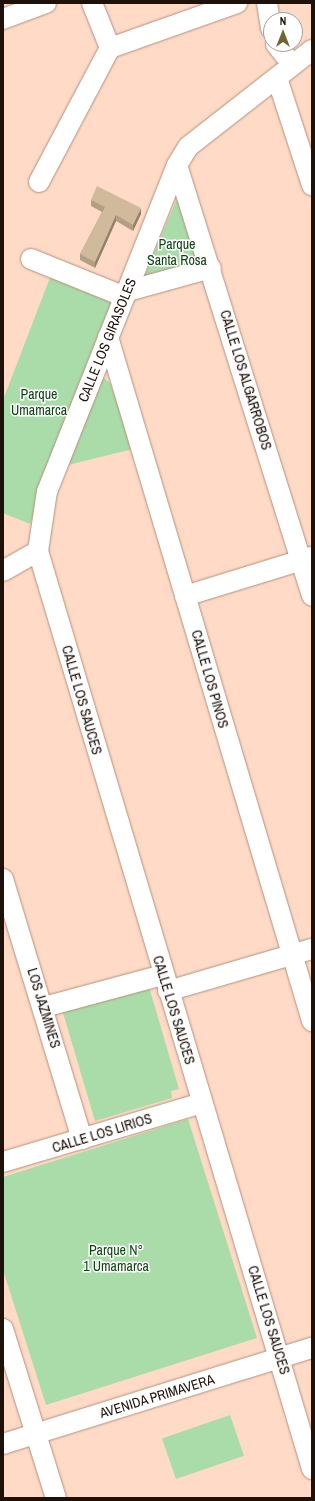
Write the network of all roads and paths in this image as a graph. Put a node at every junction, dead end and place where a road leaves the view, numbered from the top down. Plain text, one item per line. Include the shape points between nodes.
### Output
1 (46, 3) edge
2 (92, 3) edge
3 (237, 3) edge
4 (3, 19) edge
5 (110, 48) junction
6 (312, 50) edge
7 (282, 52) edge
8 (291, 63) junction
9 (277, 78) junction
10 (177, 165) junction
11 (39, 182) dead end
12 (312, 186) edge
13 (31, 259) dead end
14 (211, 268) junction
15 (126, 294) junction
16 (108, 336) junction
17 (38, 551) junction
18 (307, 558) edge
19 (3, 571) edge
20 (312, 595) edge
21 (185, 596) junction
22 (3, 879) edge
23 (312, 949) edge
24 (291, 955) junction
25 (166, 983) junction
26 (44, 1007) junction
27 (312, 1021) edge
28 (202, 1103) junction
29 (82, 1139) junction
30 (3, 1162) edge
31 (3, 1329) edge
32 (312, 1348) edge
33 (280, 1358) junction
34 (34, 1434) junction
35 (3, 1444) edge
36 (312, 1469) edge
37 (56, 1498) edge

1 - 4 street
2 - 5 street
3 - 5 street
5 - 11 street
6 - 8 street, CALLE LOS GIRASOLES
7 - 8 street
8 - 9 street, CALLE LOS GIRASOLES
9 - 10 street, CALLE LOS GIRASOLES via 188,147
9 - 12 street
10 - 14 street, CALLE LOS ALGARROBOS
10 - 15 street, CALLE LOS GIRASOLES
13 - 15 street
14 - 15 street
14 - 18 street, CALLE LOS ALGARROBOS
15 - 16 street, CALLE LOS GIRASOLES
16 - 17 street, CALLE LOS GIRASOLES via 47,491
16 - 21 street, CALLE LOS PINOS
17 - 19 street
17 - 25 street, CALLE LOS SAUCES
18 - 20 street, CALLE LOS ALGARROBOS
18 - 21 street
21 - 24 street, CALLE LOS PINOS
22 - 26 street, LOS JAZMINES
23 - 24 street
24 - 25 street
24 - 27 street, CALLE LOS PINOS
25 - 26 street
25 - 28 street, CALLE LOS SAUCES
26 - 29 street, LOS JAZMINES
28 - 29 street, CALLE LOS LIRIOS
28 - 33 street, CALLE LOS SAUCES
29 - 30 street, CALLE LOS LIRIOS
31 - 34 street
32 - 33 street, AVENIDA PRIMAVERA
33 - 34 street, AVENIDA PRIMAVERA
33 - 36 street, CALLE LOS SAUCES
34 - 35 street, AVENIDA PRIMAVERA
34 - 37 street

